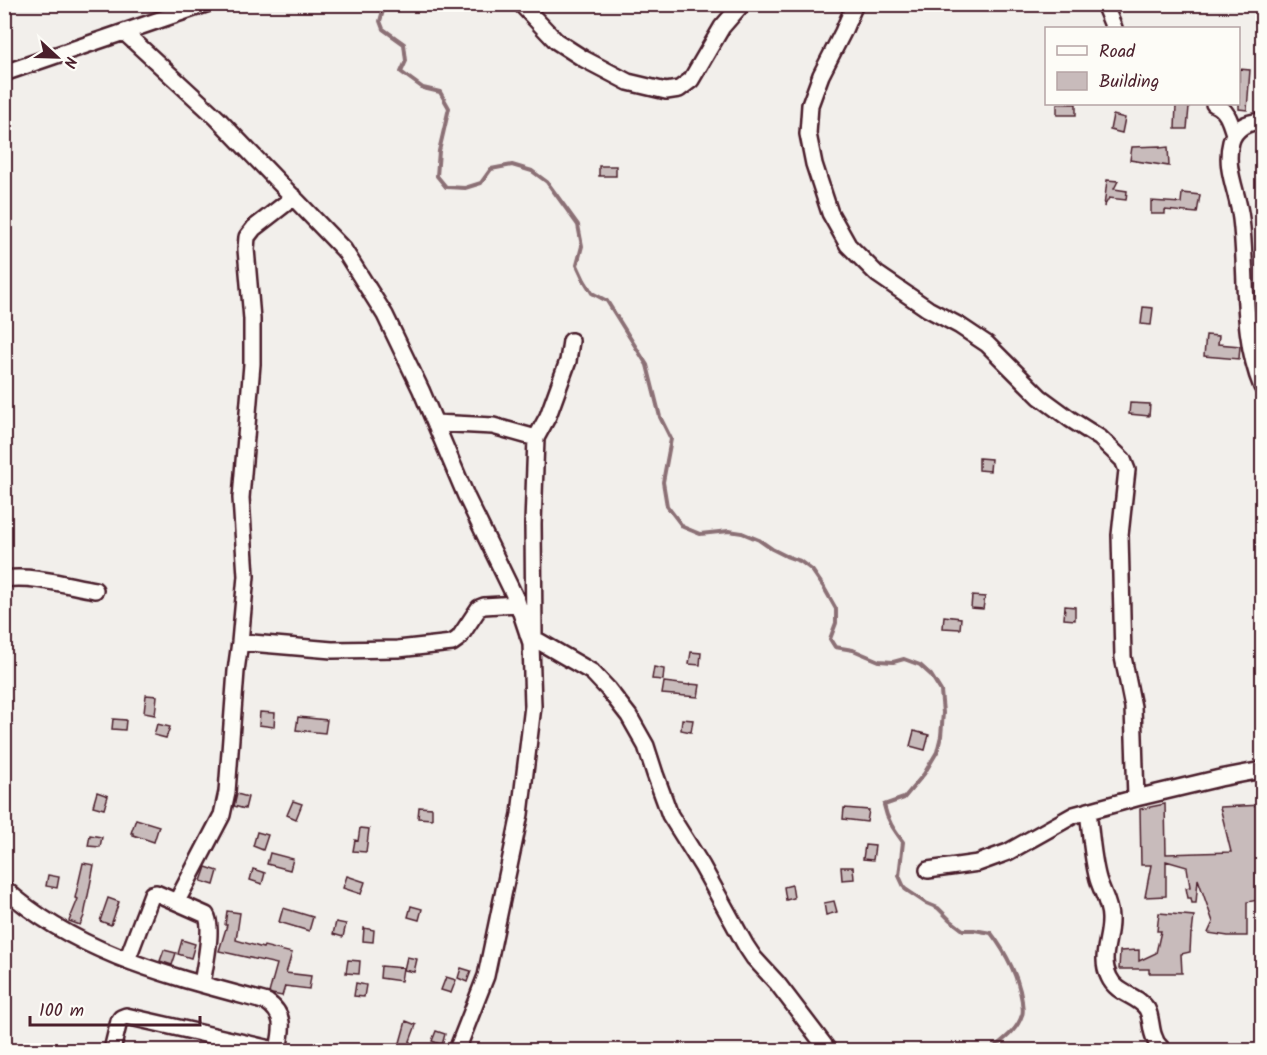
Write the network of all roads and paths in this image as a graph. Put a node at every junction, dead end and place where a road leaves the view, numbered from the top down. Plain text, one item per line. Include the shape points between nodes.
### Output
1 (206, 4) edge
2 (521, 4) edge
3 (742, 4) edge
4 (855, 4) edge
5 (1104, 4) edge
6 (1114, 27) edge
7 (125, 33) junction
8 (4, 74) edge
9 (1218, 105) edge
10 (1263, 121) edge
11 (1234, 134) junction
12 (294, 197) junction
13 (571, 341) dead end
14 (1263, 387) edge
15 (435, 423) junction
16 (536, 438) junction
17 (4, 579) edge
18 (95, 590) dead end
19 (518, 604) junction
20 (531, 637) junction
21 (240, 642) junction
22 (1263, 770) edge
23 (1136, 798) junction
24 (1088, 811) junction
25 (928, 870) dead end
26 (4, 888) edge
27 (177, 902) junction
28 (127, 960) junction
29 (202, 984) junction
30 (112, 1050) edge
31 (277, 1050) edge
32 (457, 1050) edge
33 (828, 1050) edge
34 (1163, 1050) edge

1 - 7 street
2 - 3 street via 556,41 584,59 628,82 666,91 680,89 691,80 722,27
4 - 23 street via 810,105 808,134 830,213 848,245 878,274 987,344 1040,397 1100,438 1123,460 1127,470 1120,535 1123,657 1133,707
5 - 6 street
7 - 8 street
7 - 12 street via 217,118
9 - 11 street via 1227,113
10 - 11 street via 1240,127
11 - 14 street via 1228,164 1241,217 1250,342
12 - 15 street via 344,250 385,315
12 - 21 street via 254,228 246,249 252,364 241,498 246,576
13 - 16 street via 568,361
15 - 16 street via 494,426
15 - 19 street
16 - 20 street
17 - 18 street via 36,579
19 - 20 street
19 - 21 street via 479,608 452,643 332,650
20 - 32 street via 533,706 520,814 486,976
20 - 33 street via 592,672 630,716 646,746 670,814 746,946
21 - 27 street via 222,815
22 - 23 street
23 - 24 street
24 - 25 street via 1008,852 978,863
24 - 34 street via 1094,861 1110,917 1104,966 1117,988 1148,1010 1154,1039
26 - 28 street via 37,915 80,940
27 - 28 street via 156,892 152,894
27 - 29 street via 209,919
28 - 29 street
29 - 31 street via 273,1006 280,1015 282,1030
30 - 31 street via 118,1022 126,1016

